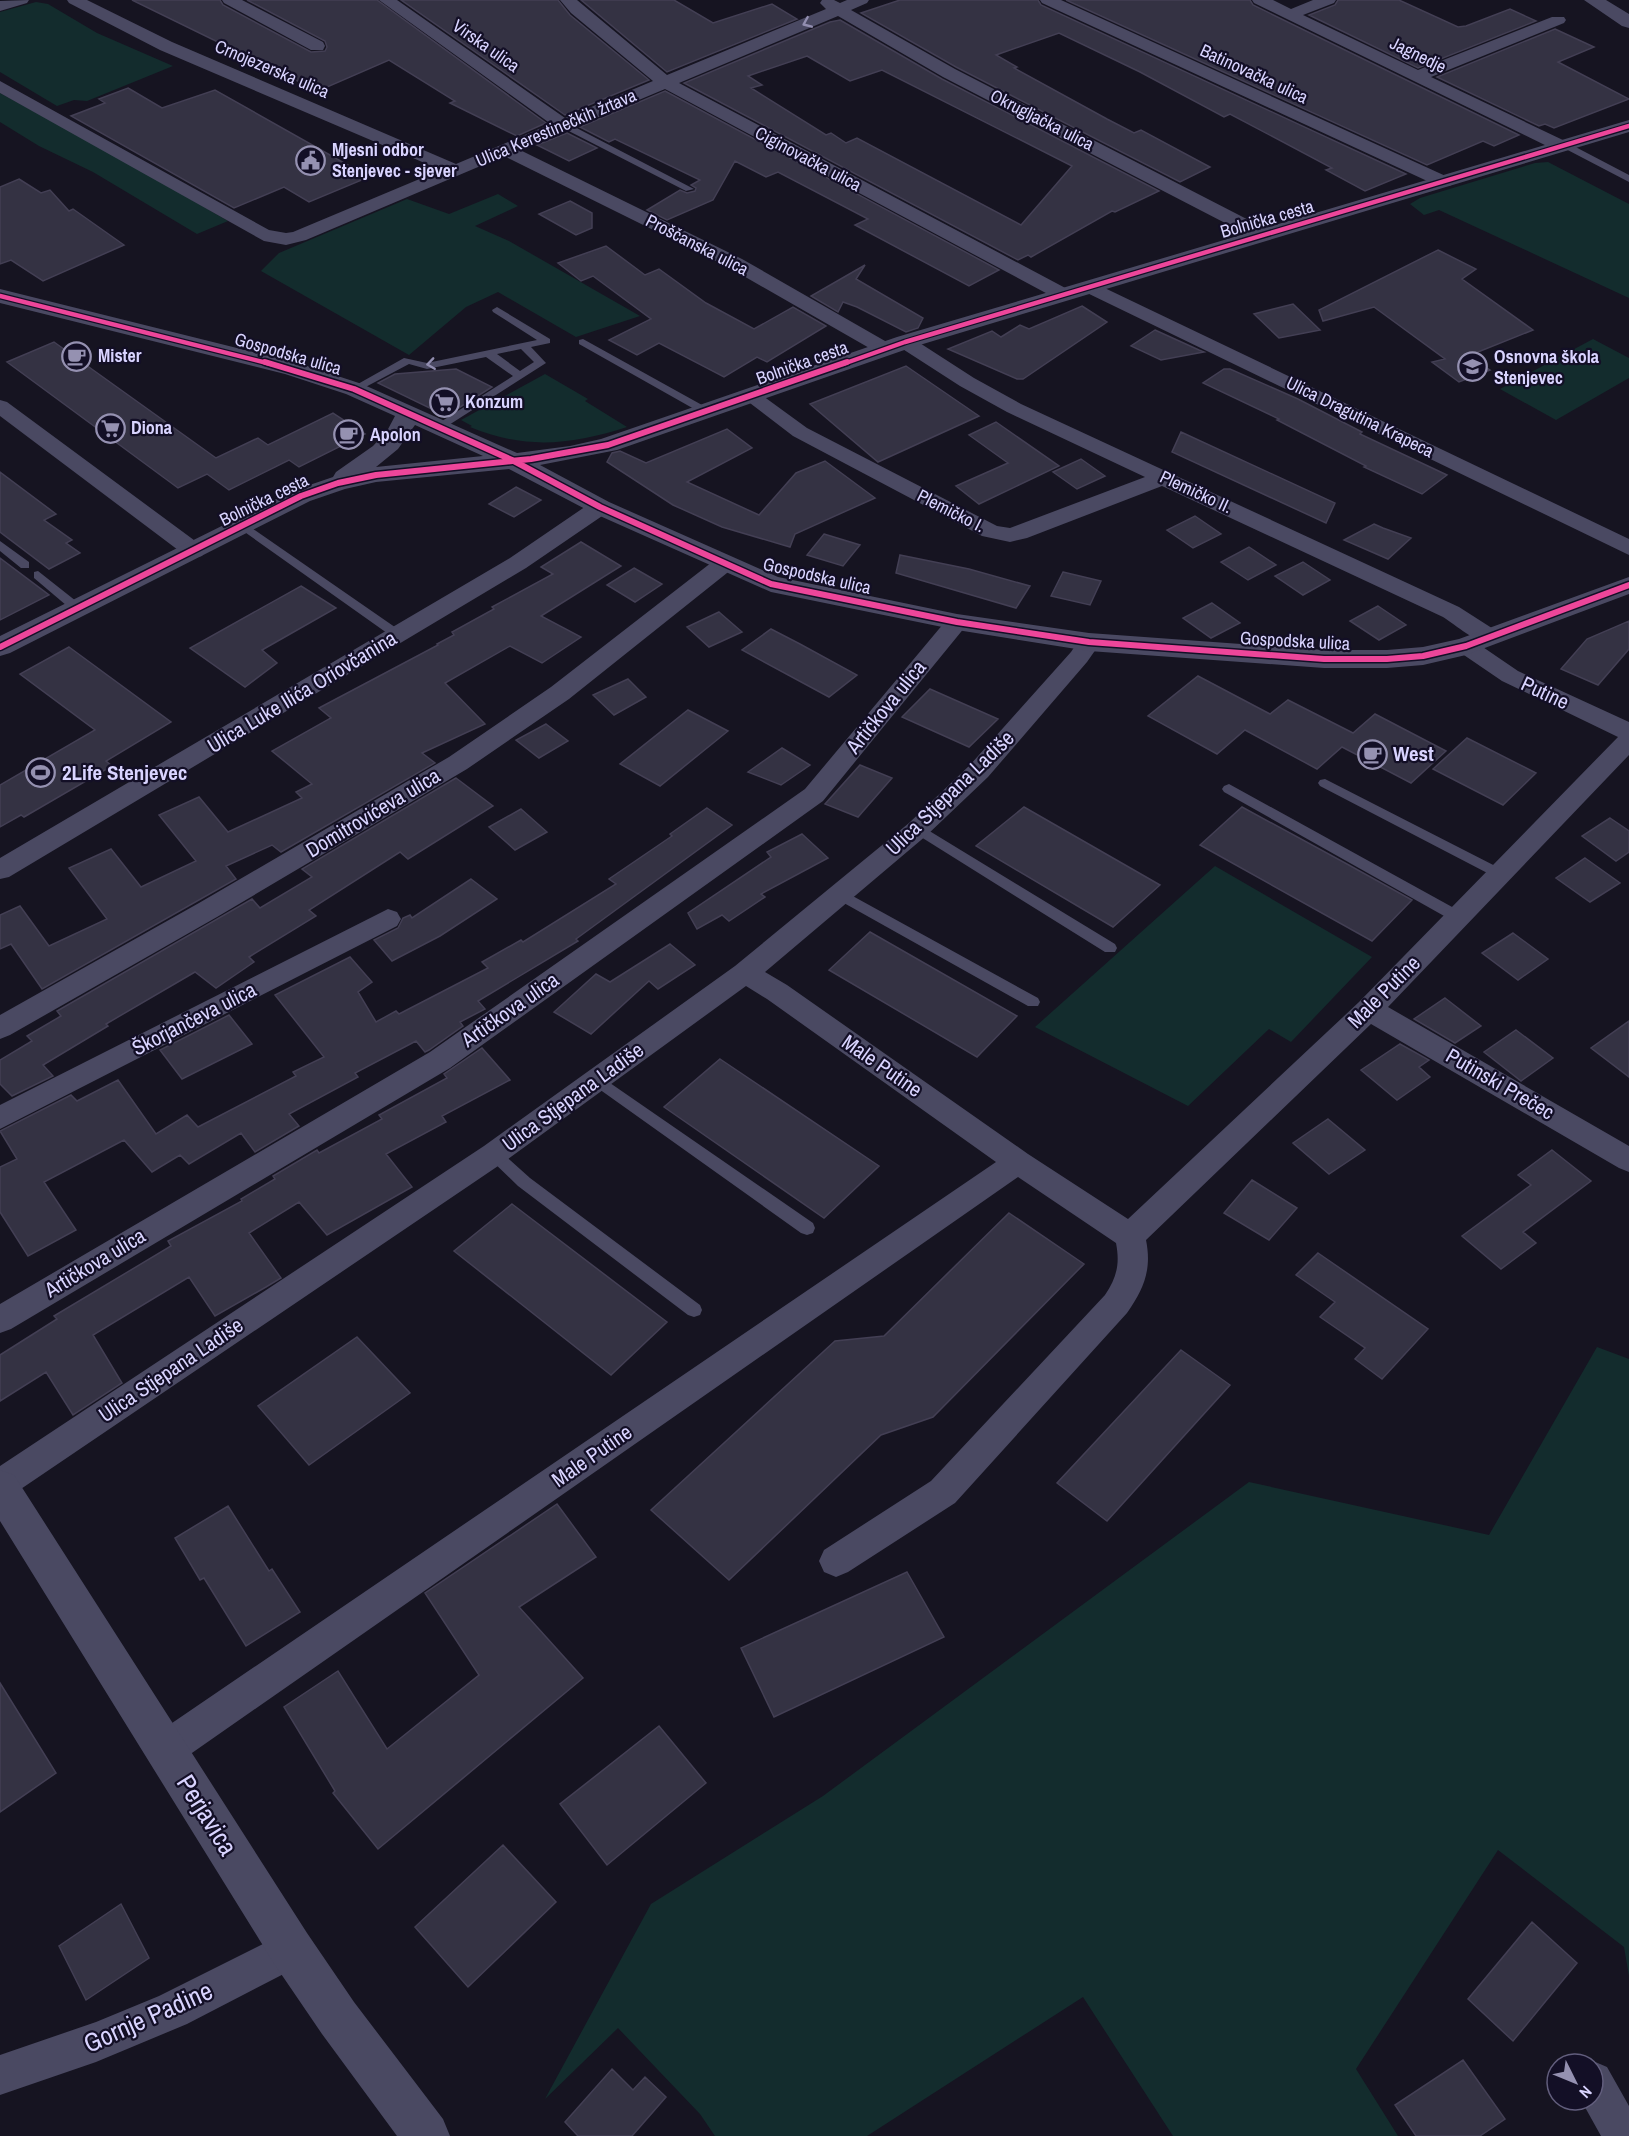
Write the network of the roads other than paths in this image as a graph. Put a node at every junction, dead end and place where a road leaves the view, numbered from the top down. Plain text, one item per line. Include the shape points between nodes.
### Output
1 (21, 0) edge
2 (75, 0) edge
3 (230, 0) edge
4 (387, 0) edge
5 (568, 0) edge
6 (823, 0) edge
7 (861, 0) edge
8 (1048, 0) edge
9 (1260, 0) edge
10 (1328, 0) edge
11 (1593, 0) edge
12 (0, 6) edge
13 (840, 10) junction
14 (1291, 14) junction
15 (1558, 20) dead end
16 (1629, 22) edge
17 (317, 46) dead end
18 (1418, 76) junction
19 (665, 82) junction
20 (0, 86) edge
21 (562, 124) junction
22 (1629, 126) edge
23 (1561, 145) junction
24 (504, 149) junction
25 (456, 170) junction
26 (1629, 179) edge
27 (1444, 182) junction
28 (689, 189) dead end
29 (1263, 235) junction
30 (1090, 287) junction
31 (1064, 295) junction
32 (0, 296) edge
33 (497, 310) dead end
34 (583, 342) dead end
35 (895, 346) junction
36 (525, 347) junction
37 (488, 353) junction
38 (518, 375) junction
39 (354, 389) junction
40 (752, 397) junction
41 (0, 406) edge
42 (707, 412) junction
43 (408, 414) junction
44 (437, 428) junction
45 (512, 460) junction
46 (1165, 477) junction
47 (336, 483) junction
48 (600, 507) junction
49 (243, 526) junction
50 (0, 545) edge
51 (1629, 548) edge
52 (194, 551) junction
53 (724, 564) junction
54 (25, 565) dead end
55 (38, 575) dead end
56 (1629, 585) edge
57 (77, 609) junction
58 (957, 622) junction
59 (398, 635) junction
60 (1089, 642) junction
61 (1478, 642) junction
62 (0, 646) edge
63 (1629, 732) edge
64 (1629, 740) edge
65 (1325, 783) dead end
66 (1229, 789) dead end
67 (918, 829) junction
68 (0, 870) edge
69 (1500, 874) junction
70 (840, 894) junction
71 (1458, 917) junction
72 (388, 919) dead end
73 (1110, 948) dead end
74 (745, 974) junction
75 (1033, 1002) dead end
76 (1370, 1009) junction
77 (0, 1028) edge
78 (597, 1080) junction
79 (0, 1118) edge
80 (1624, 1147) edge
81 (494, 1154) junction
82 (1018, 1162) junction
83 (807, 1227) dead end
84 (1130, 1236) junction
85 (694, 1310) dead end
86 (0, 1320) edge
87 (0, 1485) edge
88 (836, 1561) dead end
89 (166, 1749) junction
90 (291, 1949) junction
91 (0, 2075) edge
92 (1605, 2103) edge
93 (426, 2136) edge
94 (1623, 2136) edge

1 - 12 street
2 - 25 street, Crnojezerska ulica via 166,46
3 - 17 street
4 - 21 street, Virska ulica
5 - 19 street, Ciginovačka ulica
6 - 13 street, Okrugljačka ulica
7 - 13 street, Ulica Kerestinečkih žrtava
8 - 27 street, Batinovačka ulica
9 - 14 street, Jagnedje
10 - 14 street
11 - 16 street
13 -> 19 street, Ulica Kerestinečkih žrtava
13 - 29 street, Okrugljačka ulica via 949,73
14 - 18 street, Jagnedje
15 - 18 street
18 - 23 street, Jagnedje
19 - 21 street, Ulica Kerestinečkih žrtava
19 - 31 street, Ciginovačka ulica
20 - 25 street, Ulica Kerestinečkih žrtava via 188,194 276,238 299,236
21 - 24 street, Ulica Kerestinečkih žrtava
21 - 28 lane
22 - 23 street, Bolnička cesta
23 - 26 lane
23 - 27 street, Bolnička cesta
24 - 25 street, Ulica Kerestinečkih žrtava
24 - 35 street, Proščanska ulica via 735,262
27 - 29 street, Bolnička cesta
29 - 30 street, Bolnička cesta
30 - 31 street, Bolnička cesta
30 - 51 street, Ulica Dragutina Krapeca
31 - 35 street, Bolnička cesta
32 - 39 street, Gospodska ulica via 293,369
33 - 36 lane via 546,341
34 - 42 lane
35 - 40 street, Bolnička cesta
35 - 46 street, Plemičko II. via 1014,408
36 - 37 lane
36 - 38 lane via 541,363
37 - 38 lane
37 -> 39 lane via 427,366 408,360
38 - 44 lane
39 - 43 street, Gospodska ulica
40 - 42 street, Bolnička cesta
40 - 46 street, Plemičko I. via 801,432 1000,533 1019,533
41 - 52 street
42 - 45 street, Bolnička cesta via 588,451
43 - 44 street, Gospodska ulica
43 - 47 street via 389,446
44 - 45 street, Gospodska ulica
45 - 47 street, Bolnička cesta via 410,470
45 - 48 street, Gospodska ulica
46 - 61 street, Plemičko II. via 1451,612
47 - 49 street, Bolnička cesta
48 - 53 street, Gospodska ulica
48 - 59 street, Ulica Luke Ilića Oriovčanina via 518,563
49 - 52 street, Bolnička cesta
49 - 59 lane
50 - 54 lane
52 - 57 street, Bolnička cesta
53 - 58 street, Gospodska ulica via 771,584
53 - 77 street, Domitrovićeva ulica via 560,693 458,763
55 - 57 lane
56 - 61 street, Gospodska ulica
57 - 62 street, Bolnička cesta
58 - 60 street, Gospodska ulica
58 - 86 street, Artičkova ulica via 814,795 440,1060
59 - 68 street, Ulica Luke Ilića Oriovčanina
60 - 61 street, Gospodska ulica via 1323,659 1423,656
60 - 67 street, Ulica Stjepana Ladiše via 979,771
61 - 63 street, Putine via 1510,676
64 - 69 street, Male Putine
65 - 69 lane
66 - 71 lane
67 - 70 street, Ulica Stjepana Ladiše
67 - 73 lane
69 - 71 street, Male Putine
70 - 74 street, Ulica Stjepana Ladiše
70 - 75 lane
71 - 76 street, Male Putine
72 - 79 street, Škorjančeva ulica
74 - 78 street, Ulica Stjepana Ladiše
74 - 82 street, Male Putine via 777,992
76 - 80 street, Putinski Prečec
76 - 84 street, Male Putine
78 - 81 street, Ulica Stjepana Ladiše
78 - 83 lane
81 - 85 lane via 524,1182
81 - 87 street, Ulica Stjepana Ladiše
82 - 84 street, Male Putine
82 - 89 street, Male Putine
84 - 88 street via 1135,1260 1130,1285 1116,1304 943,1492
87 - 89 street, Perjavica
89 - 90 street, Perjavica
90 - 91 street, Gornje Padine via 173,2010
90 - 93 street, Perjavica
92 - 94 street

